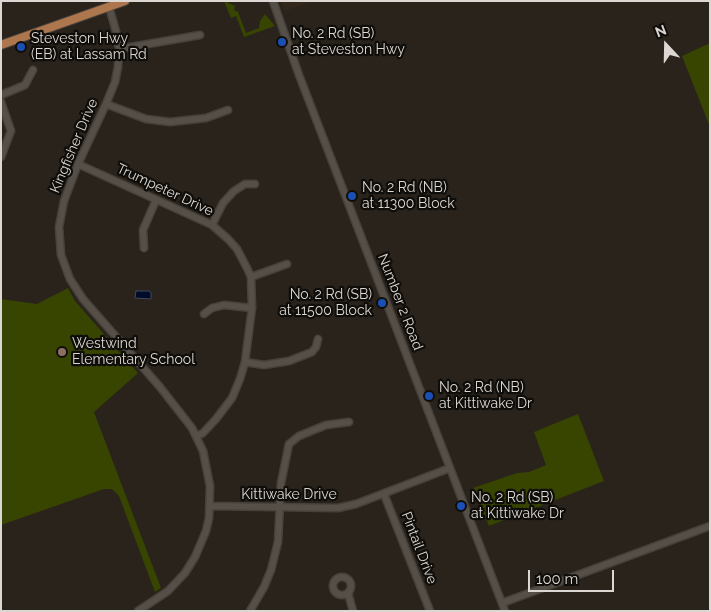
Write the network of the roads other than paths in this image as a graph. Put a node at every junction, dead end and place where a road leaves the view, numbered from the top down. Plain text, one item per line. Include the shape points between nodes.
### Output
1 (125, 1) edge
2 (274, 1) edge
3 (109, 7) junction
4 (200, 35) dead end
5 (1, 45) edge
6 (119, 49) junction
7 (33, 70) dead end
8 (1, 94) edge
9 (1, 102) edge
10 (106, 104) junction
11 (228, 110) dead end
12 (1, 157) edge
13 (78, 164) junction
14 (255, 184) dead end
15 (156, 200) junction
16 (212, 225) junction
17 (144, 248) dead end
18 (287, 264) dead end
19 (250, 277) junction
20 (252, 308) junction
21 (204, 314) dead end
22 (318, 339) dead end
23 (245, 362) junction
24 (349, 422) dead end
25 (197, 436) junction
26 (450, 468) junction
27 (384, 494) junction
28 (210, 506) junction
29 (280, 508) junction
30 (710, 526) edge
31 (348, 593) dead end
32 (502, 603) junction
33 (138, 611) edge
34 (250, 611) edge
35 (353, 611) edge
36 (430, 611) edge
37 (505, 611) edge

1 - 3 main road
2 - 26 street, Number 2 Road
3 - 5 main road
3 - 6 street, Kingfisher Drive
4 - 6 street
6 - 10 street, Kingfisher Drive via 115,82
7 - 8 street via 25,85
9 - 12 street via 11,131
10 - 11 street via 146,119 170,122 206,118
10 - 13 street, Kingfisher Drive
13 - 15 street, Trumpeter Drive
13 - 25 street, Kingfisher Drive via 64,200 59,227 61,254 70,279
14 - 16 street via 245,184 234,190
15 - 16 street, Trumpeter Drive
15 - 17 street via 143,230
16 - 19 street, Trumpeter Drive via 237,249
18 - 19 street
19 - 20 street, Trumpeter Drive
20 - 21 street via 224,305
20 - 23 street, Trumpeter Drive
22 - 23 street via 312,352 289,361 264,365
23 - 25 street, Trumpeter Drive via 232,398
24 - 29 street via 326,425 290,442
25 - 28 street, Kingfisher Drive via 207,468
26 - 27 street, Kittiwake Drive
26 - 32 street, Number 2 Road
27 - 29 street, Kittiwake Drive via 338,508
27 - 36 street, Pintail Drive
28 - 29 street, Kittiwake Drive
28 - 33 street, Kingfisher Drive via 206,531 196,557 168,591
29 - 34 street via 278,542 271,570
30 - 32 street
31 - 35 street
32 - 37 street, Number 2 Road

